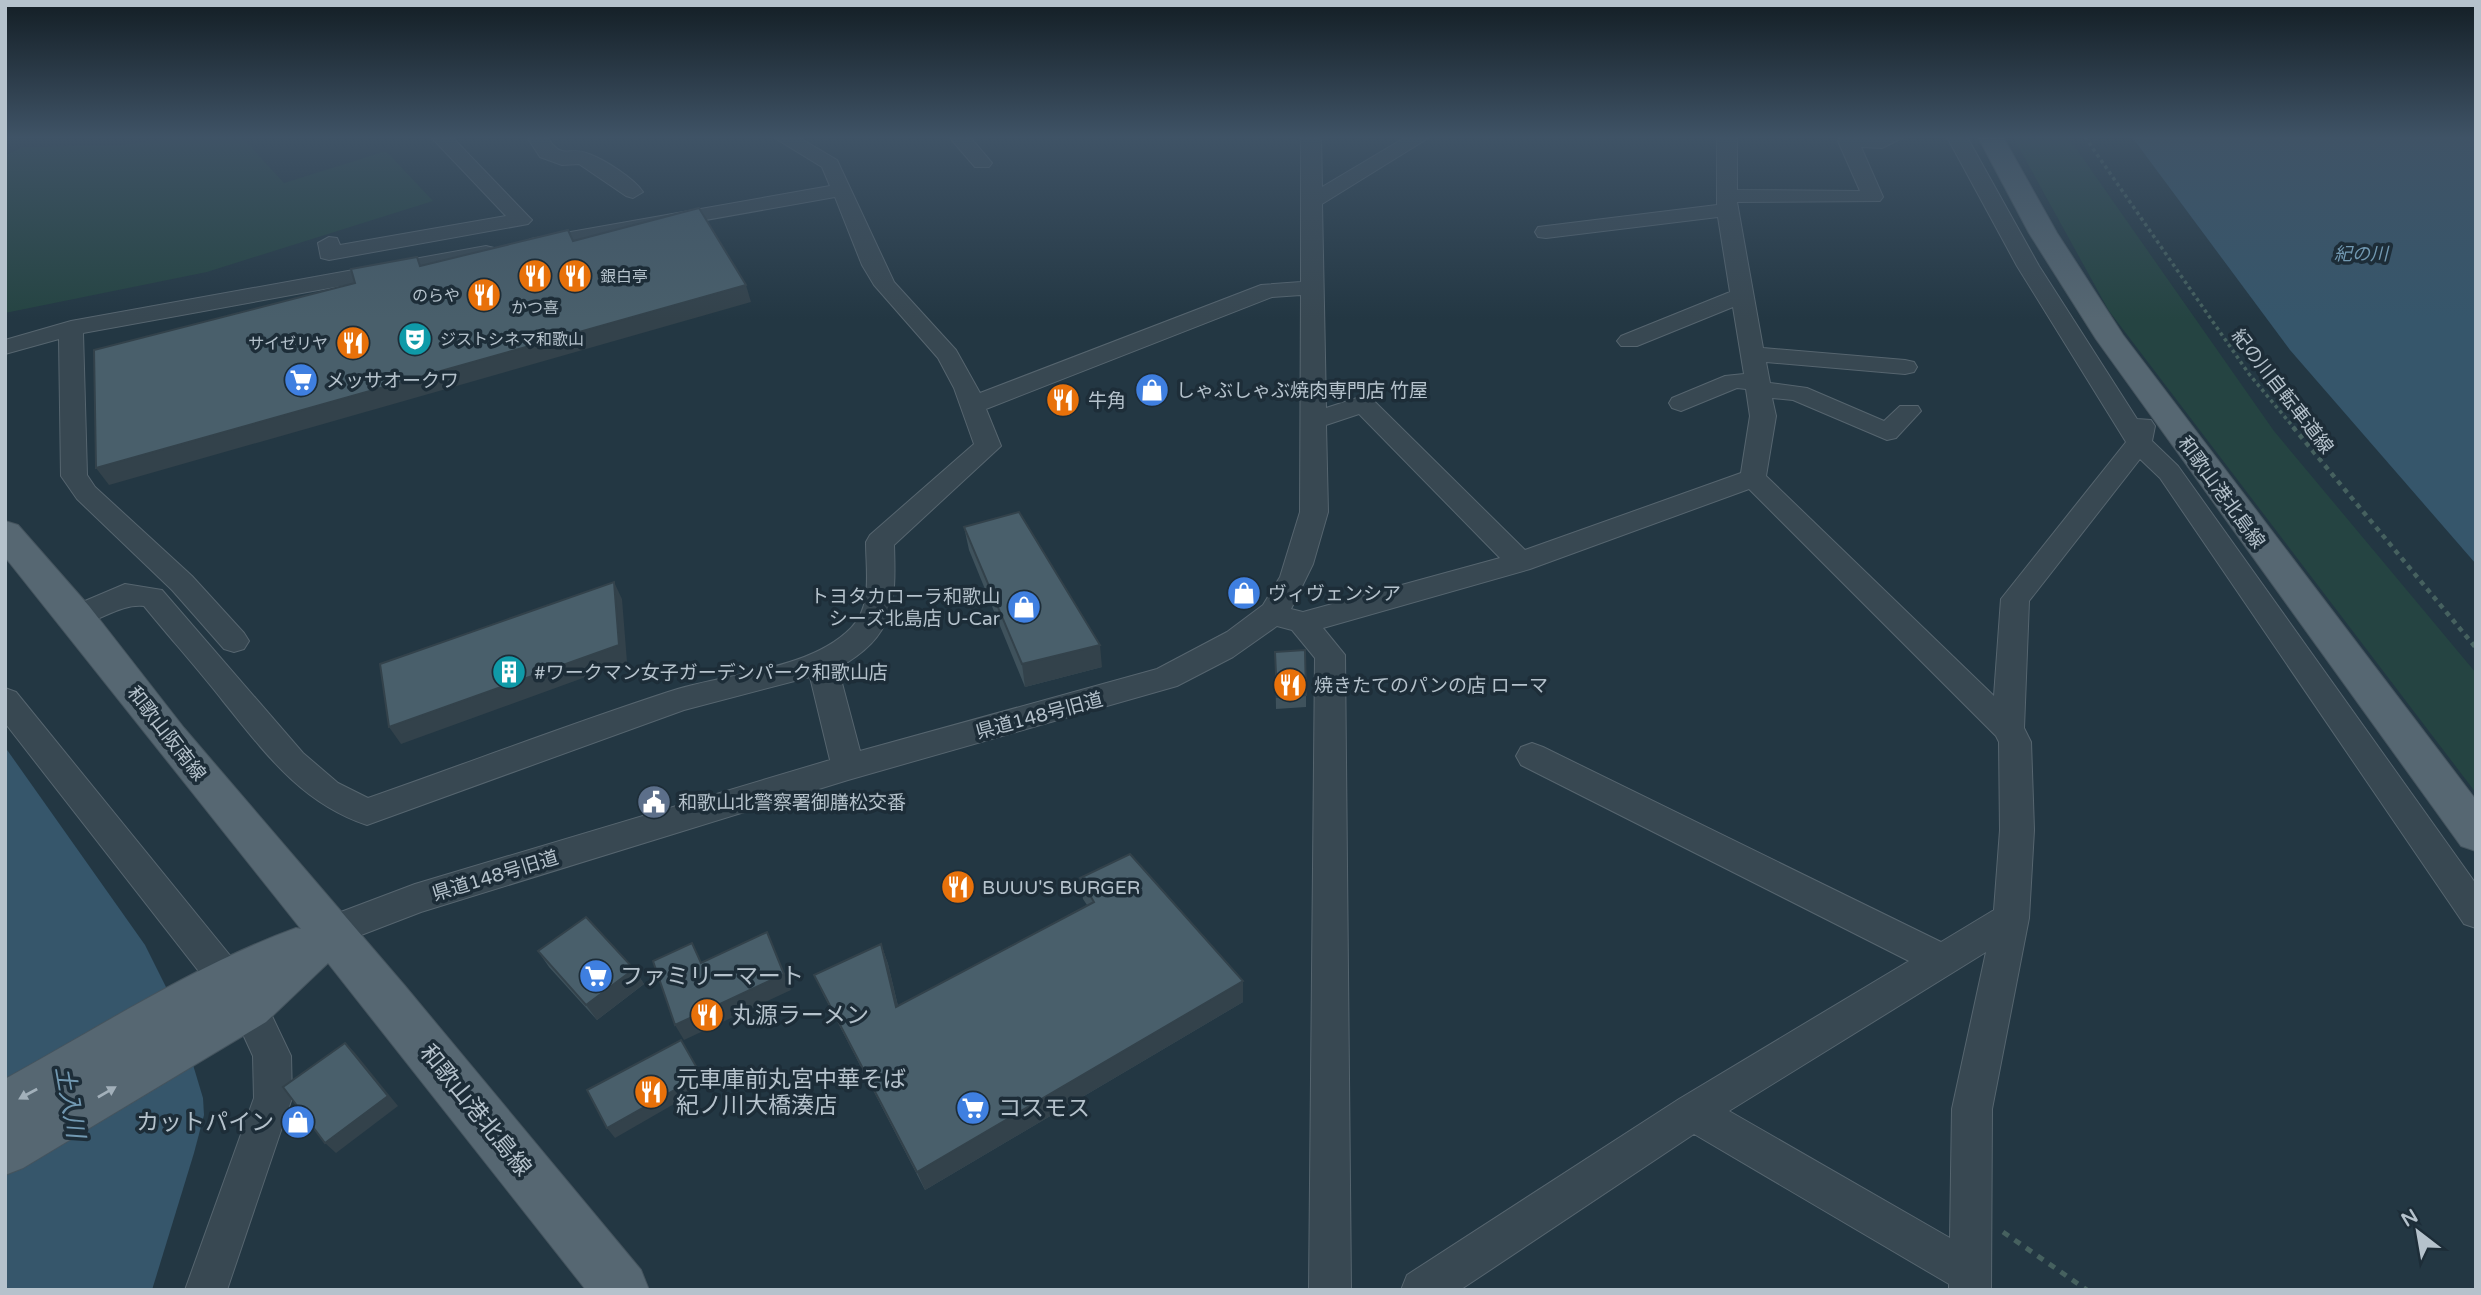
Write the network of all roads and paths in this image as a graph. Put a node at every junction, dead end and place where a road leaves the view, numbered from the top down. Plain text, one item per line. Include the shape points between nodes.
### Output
1 (499, 197) edge
2 (800, 197) edge
3 (845, 197) edge
4 (1312, 197) edge
5 (1318, 197) edge
6 (1727, 197) edge
7 (1862, 197) edge
8 (1990, 197) edge
9 (2023, 197) edge
10 (2127, 197) edge
11 (1312, 201) junction
12 (1727, 203) junction
13 (1546, 232) dead end
14 (330, 243) dead end
15 (1312, 288) junction
16 (1742, 295) junction
17 (71, 328) junction
18 (2111, 339) junction
19 (1629, 341) dead end
20 (5, 346) edge
21 (1752, 354) junction
22 (1905, 368) dead end
23 (1758, 386) junction
24 (1681, 403) dead end
25 (973, 405) junction
26 (1909, 411) dead end
27 (1313, 421) junction
28 (2139, 443) junction
29 (1753, 478) junction
30 (5, 533) edge
31 (1520, 562) junction
32 (76, 616) junction
33 (1287, 618) junction
34 (234, 641) dead end
35 (2476, 649) edge
36 (822, 663) junction
37 (5, 699) edge
38 (2008, 728) junction
39 (1532, 756) dead end
40 (848, 767) junction
41 (2476, 833) edge
42 (2476, 913) edge
43 (2011, 918) junction
44 (330, 932) junction
45 (1942, 960) junction
46 (219, 1006) junction
47 (5, 1106) edge
48 (1693, 1112) junction
49 (5, 1150) edge
50 (1971, 1210) junction
51 (1970, 1282) edge
52 (206, 1290) edge
53 (621, 1290) edge
54 (1330, 1290) edge
55 (1422, 1290) edge
56 (2087, 1290) edge

1 - 14 street via 521,220 329,253
2 - 17 street
3 - 25 street via 885,285 948,355
4 - 11 street, 県道148号旧道
5 - 11 street
6 - 12 street
7 - 12 street
8 - 28 street
9 - 18 main road, 和歌山港北島線
10 - 35 path, 紀の川自転車道線 via 2249,374
11 - 15 street, 県道148号旧道
12 - 13 street
12 - 16 street
15 - 25 street via 1269,290
15 - 27 street, 県道148号旧道
16 - 19 street
16 - 21 street
17 - 20 street
17 - 34 street via 74,476
18 - 28 street via 2104,352 2143,427
18 - 41 main road, 和歌山港北島線
21 - 22 street
21 - 23 street
23 - 24 street via 1734,381
23 - 26 street via 1798,393 1887,432
23 - 29 street via 1763,416
25 - 36 street via 988,446 880,542 878,609 862,636
27 - 31 street via 1363,404
27 - 33 street, 県道148号旧道 via 1314,512
28 - 38 street via 2015,599
28 - 42 street via 2169,472
29 - 31 street
29 - 38 street
30 - 32 main road, 和歌山阪南線
31 - 33 street
32 - 36 street via 125,594 152,597 281,749 351,807 368,812 679,700
32 - 44 main road, 和歌山阪南線 via 170,739
33 - 40 street, 県道148号旧道 via 1166,678
33 - 54 street via 1329,655
36 - 40 street
37 - 46 street
38 - 43 street via 2015,742 2017,830
39 - 45 street
40 - 44 street, 県道148号旧道 via 415,899
43 - 45 street
43 - 50 street via 1972,1109
44 - 46 main road
44 - 53 main road, 和歌山港北島線
45 - 48 street
46 -> 47 main road
49 -> 46 main road
46 - 52 street via 272,1056 273,1098
48 - 51 street
48 - 55 street
50 - 51 street
50 - 56 path

